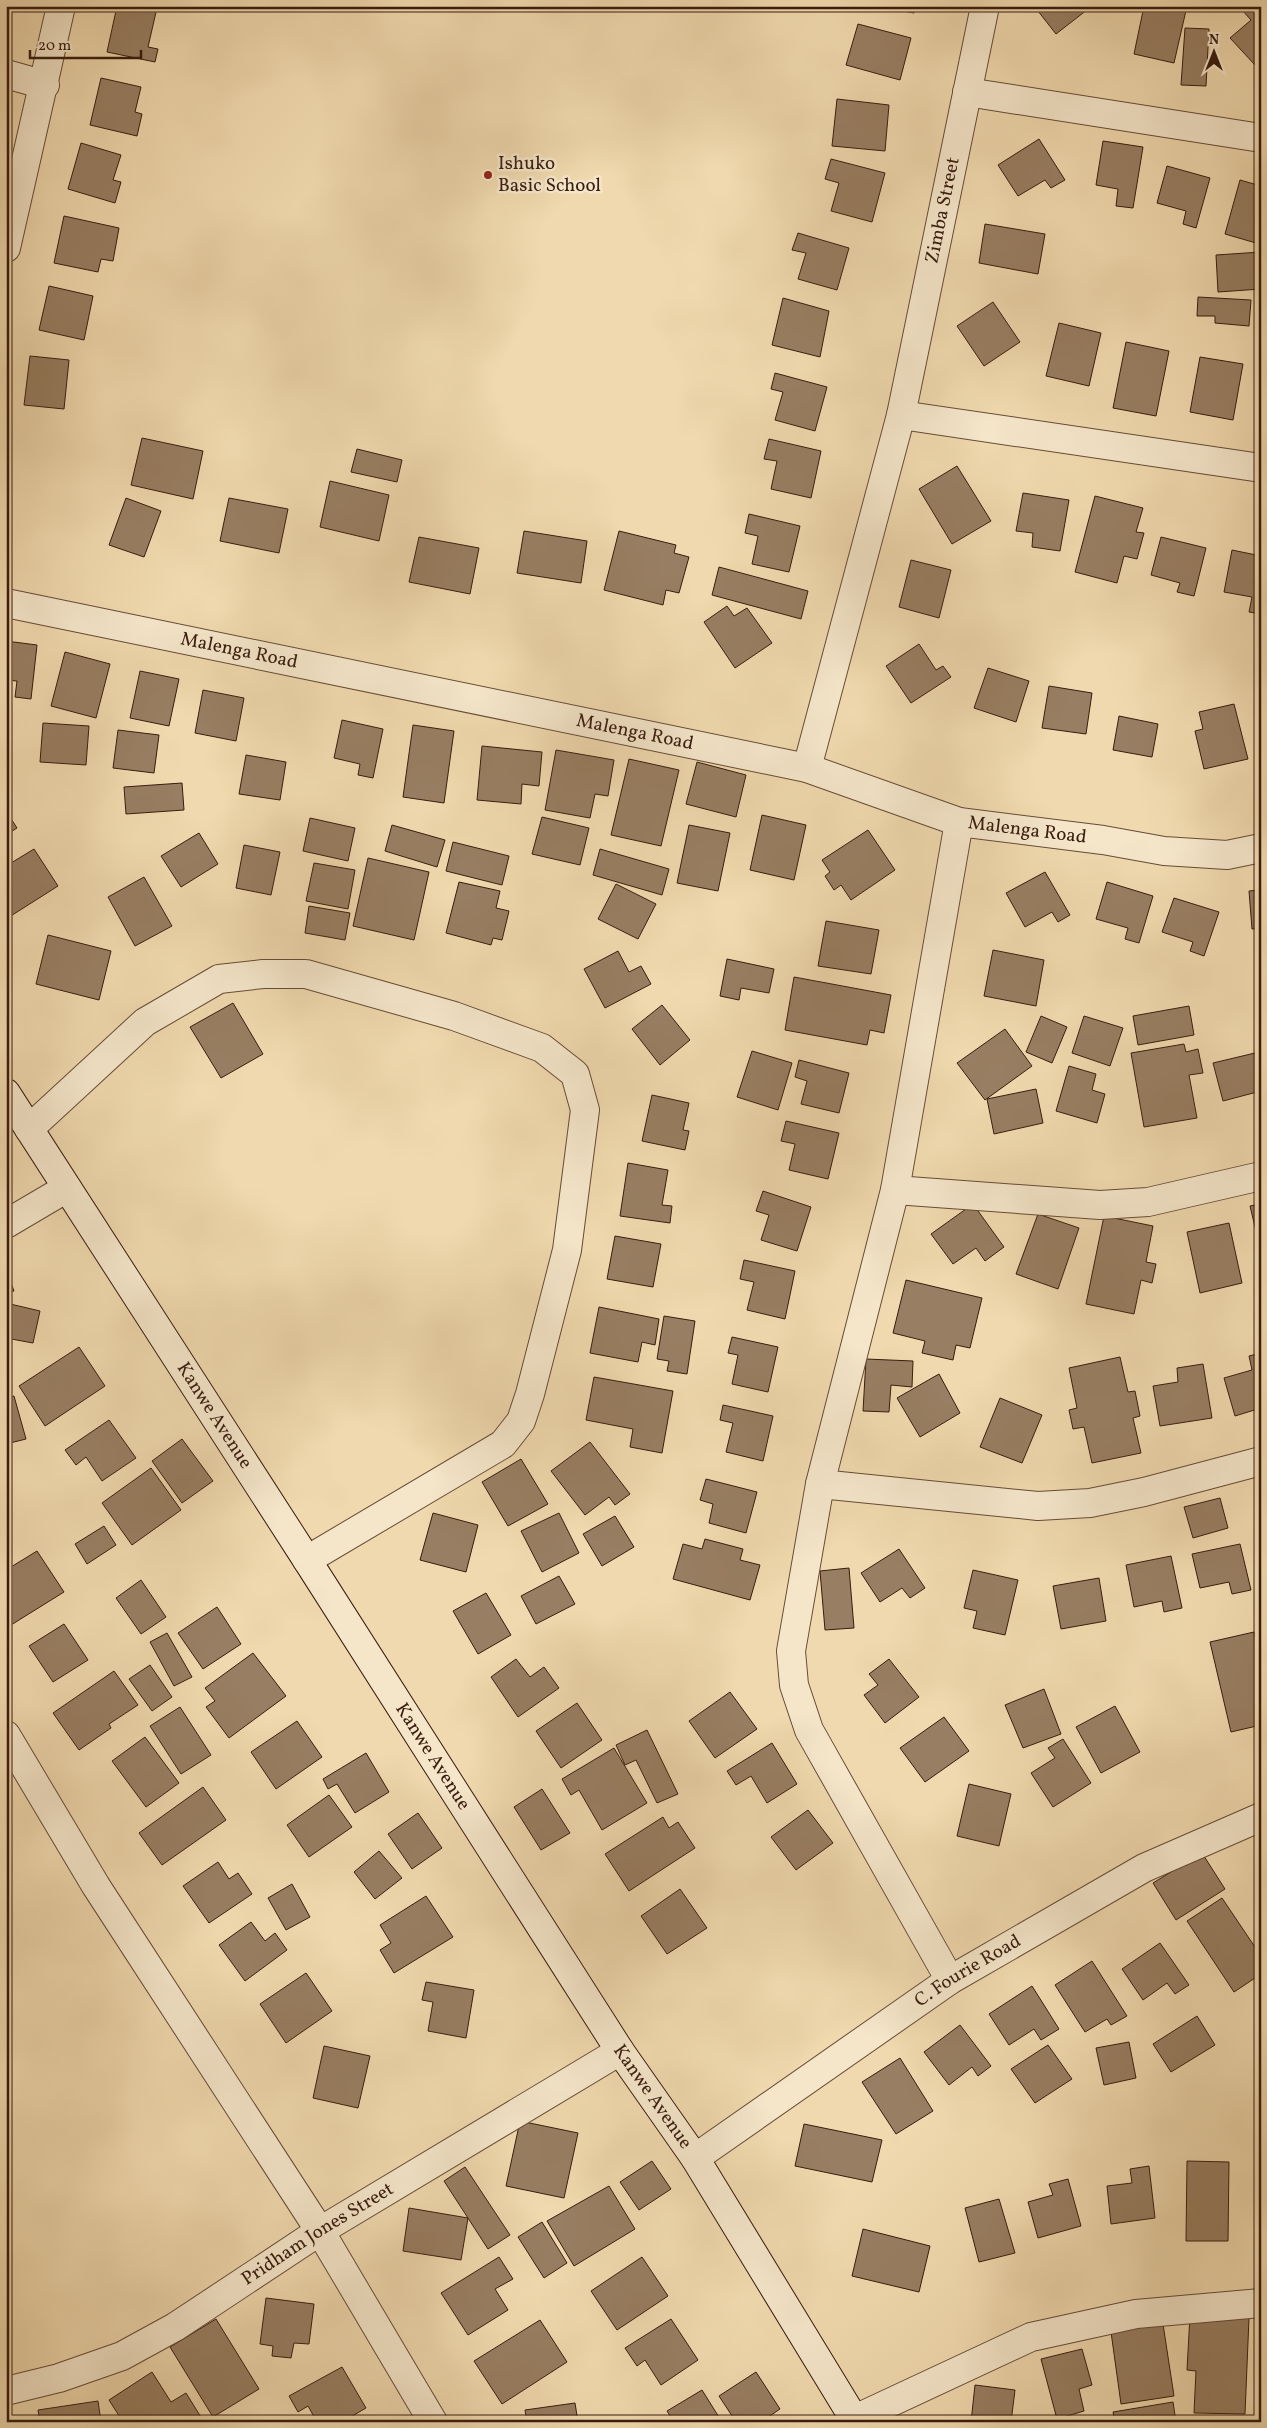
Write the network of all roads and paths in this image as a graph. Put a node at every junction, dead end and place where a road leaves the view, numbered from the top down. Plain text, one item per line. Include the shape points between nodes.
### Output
1 (61, 6) edge
2 (985, 6) edge
3 (6, 74) edge
4 (45, 84) junction
5 (967, 92) junction
6 (1261, 138) edge
7 (6, 248) edge
8 (901, 415) junction
9 (1261, 468) edge
10 (6, 603) edge
11 (807, 768) junction
12 (959, 822) junction
13 (1261, 848) edge
14 (6, 1093) edge
15 (29, 1130) junction
16 (1261, 1176) edge
17 (67, 1188) junction
18 (895, 1190) junction
19 (6, 1224) edge
20 (1261, 1461) edge
21 (820, 1484) junction
22 (308, 1560) junction
23 (6, 1735) edge
24 (1261, 1817) edge
25 (950, 1980) junction
26 (620, 2051) junction
27 (695, 2158) junction
28 (320, 2231) junction
29 (1261, 2303) edge
30 (6, 2391) edge
31 (856, 2420) edge
32 (433, 2422) edge

1 - 4 street
2 - 5 street, Zimba Street
3 - 4 street
4 - 7 street
5 - 6 street
5 - 8 street, Zimba Street
8 - 9 street
8 - 11 street, Zimba Street
10 - 11 street, Malenga Road
11 - 12 street, Malenga Road
12 - 13 street, Malenga Road via 1164,851 1227,855
12 - 18 street
14 - 15 street, Kanwe Avenue
15 - 17 street, Kanwe Avenue
15 - 22 street via 145,1022 219,979 263,974 306,974 454,1016 542,1048 574,1074 586,1110 567,1250 520,1421 503,1444
16 - 18 street via 1148,1202 1100,1205
17 - 19 street
17 - 22 street, Kanwe Avenue
18 - 21 street
20 - 21 street via 1090,1503 1038,1506
21 - 25 street via 791,1651 794,1685 809,1730
22 - 26 street, Kanwe Avenue
23 - 28 street via 96,1886
24 - 25 street, C. Fourie Road via 1144,1868
25 - 27 street, C. Fourie Road
26 - 27 street, Kanwe Avenue
26 - 28 street, Pridham Jones Street
27 - 31 street, Kanwe Avenue
28 - 30 street, Pridham Jones Street via 175,2326 122,2356 59,2378
28 - 32 street
29 - 31 street via 1136,2314 1031,2337

